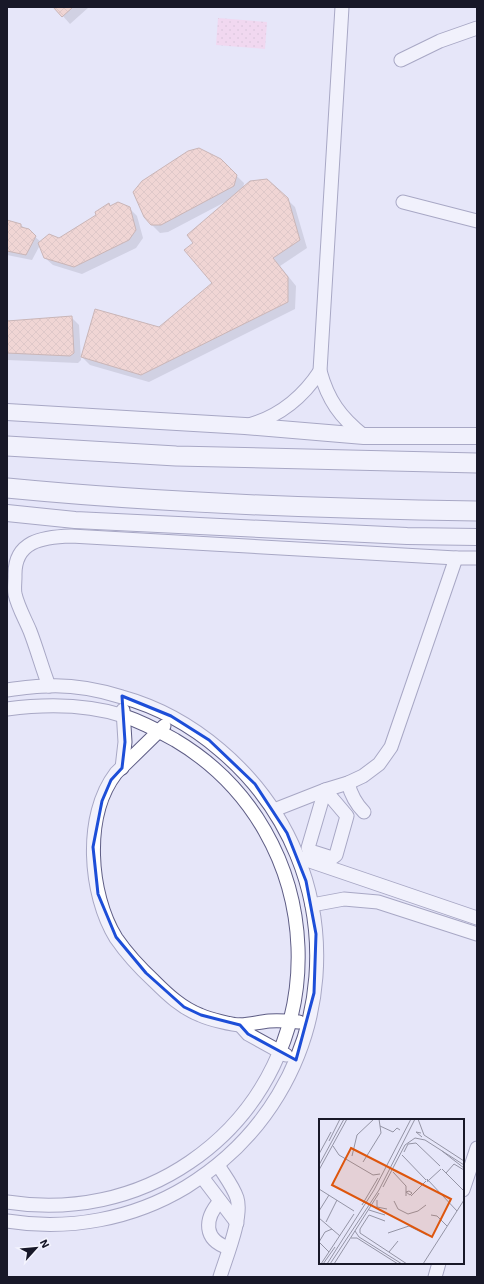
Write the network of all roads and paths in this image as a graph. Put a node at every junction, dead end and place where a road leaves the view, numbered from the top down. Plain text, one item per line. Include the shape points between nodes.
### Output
1 (342, 7) edge
2 (477, 28) edge
3 (401, 60) dead end
4 (403, 202) dead end
5 (477, 221) edge
6 (320, 371) junction
7 (7, 412) edge
8 (245, 426) junction
9 (364, 436) junction
10 (477, 436) edge
11 (7, 446) edge
12 (477, 463) edge
13 (7, 488) edge
14 (477, 511) edge
15 (7, 514) edge
16 (477, 537) edge
17 (456, 558) junction
18 (477, 558) edge
19 (49, 686) junction
20 (7, 690) edge
21 (122, 696) junction
22 (7, 709) edge
23 (123, 716) junction
24 (171, 716) junction
25 (159, 731) junction
26 (122, 768) junction
27 (348, 783) junction
28 (325, 790) junction
29 (274, 810) junction
30 (364, 812) dead end
31 (298, 857) junction
32 (312, 905) junction
33 (477, 918) edge
34 (477, 934) edge
35 (290, 1021) junction
36 (309, 1022) junction
37 (240, 1025) junction
38 (280, 1052) junction
39 (296, 1060) junction
40 (477, 1148) edge
41 (218, 1165) junction
42 (202, 1177) junction
43 (464, 1187) edge
44 (220, 1201) junction
45 (7, 1202) edge
46 (7, 1221) edge
47 (237, 1223) junction
48 (229, 1248) junction
49 (439, 1264) edge
50 (220, 1277) edge
51 (435, 1277) edge

1 - 6 street
2 - 3 street via 440,41
4 - 5 street
6 - 8 street via 305,392 284,410
6 - 9 street via 331,401 351,426
7 - 8 street
8 - 9 street
9 - 10 street
11 - 12 main road via 176,456
13 - 14 main road via 201,502
15 - 16 street via 75,520
17 - 18 street
17 - 19 street via 71,536 37,540 24,548 17,559 15,594
17 - 27 street via 391,747 380,764
19 - 20 street
19 - 21 street via 86,689
21 - 23 street
21 - 24 street
22 - 23 street via 65,706
23 - 25 street
23 - 26 street via 125,742
24 - 25 street
24 - 29 street via 209,740 234,761
25 - 26 street
25 - 35 street via 187,748 234,788 254,813 270,840 292,898 297,928 299,959
26 - 37 street via 111,780 102,801 93,847 98,894 108,920 116,937 130,956 166,993 184,1007 201,1015
27 - 28 street
27 - 30 street via 355,803
28 - 28 street via 347,816 336,855 332,858 308,848
28 - 29 street
29 - 31 street
31 - 32 street
31 - 33 street
32 - 34 street via 344,899 378,902
32 - 36 street via 317,964
35 - 36 street
35 - 37 street
35 - 38 street
36 - 39 street
37 - 38 street via 248,1034
38 - 39 street
38 - 45 street via 248,1108 227,1132 177,1171 148,1186 87,1203 55,1206
39 - 41 street via 282,1090 264,1117 242,1143
40 - 43 street
41 - 42 street
41 - 47 street via 237,1198
42 - 44 street
42 - 46 street via 147,1207 117,1216 56,1225
44 - 47 street
44 - 48 street via 209,1218 209,1231 217,1242
47 - 48 street
48 - 50 street
49 - 51 street

